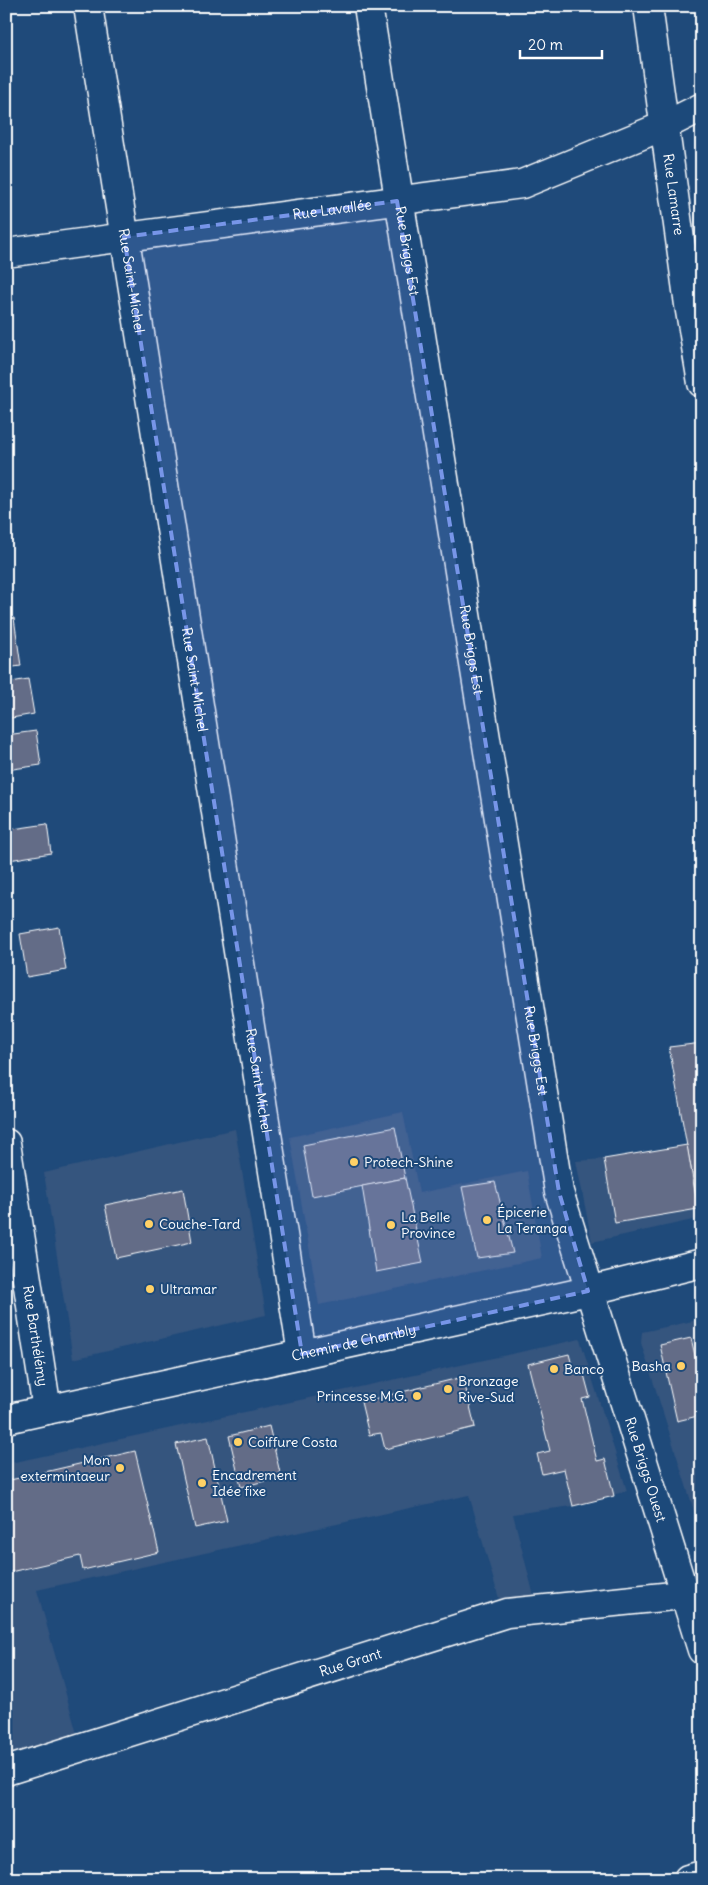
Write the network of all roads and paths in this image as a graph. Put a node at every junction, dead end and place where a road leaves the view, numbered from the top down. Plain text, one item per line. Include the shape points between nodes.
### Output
1 (88, 6) edge
2 (368, 6) edge
3 (648, 6) edge
4 (702, 107) edge
5 (666, 124) junction
6 (397, 201) junction
7 (124, 237) junction
8 (6, 253) edge
9 (702, 383) edge
10 (6, 1143) edge
11 (702, 1263) edge
12 (588, 1291) junction
13 (302, 1354) junction
14 (47, 1410) junction
15 (6, 1418) edge
16 (693, 1595) edge
17 (702, 1650) edge
18 (6, 1771) edge
19 (702, 1875) edge
20 (688, 1879) edge

1 - 7 street, Rue Saint-Michel
2 - 6 street, Rue Briggs Est
3 - 5 street, Rue Lamarre
4 - 5 street, Rue Lavallée
5 - 6 street, Rue Lavallée via 522,184
5 - 9 street, Rue Lamarre
6 - 7 street, Rue Lavallée
6 - 12 street, Rue Briggs Est via 559,1192
7 - 8 street, Rue Lavallée
7 - 13 street, Rue Saint-Michel
10 - 14 street, Rue Barthélémy
11 - 12 street, Chemin de Chambly
12 - 13 street, Chemin de Chambly
12 - 16 street, Rue Briggs Ouest
13 - 14 street, Chemin de Chambly
14 - 15 street, Chemin de Chambly
16 - 17 street, Rue Briggs Ouest
16 - 18 street, Rue Grant via 507,1613
19 - 20 street

